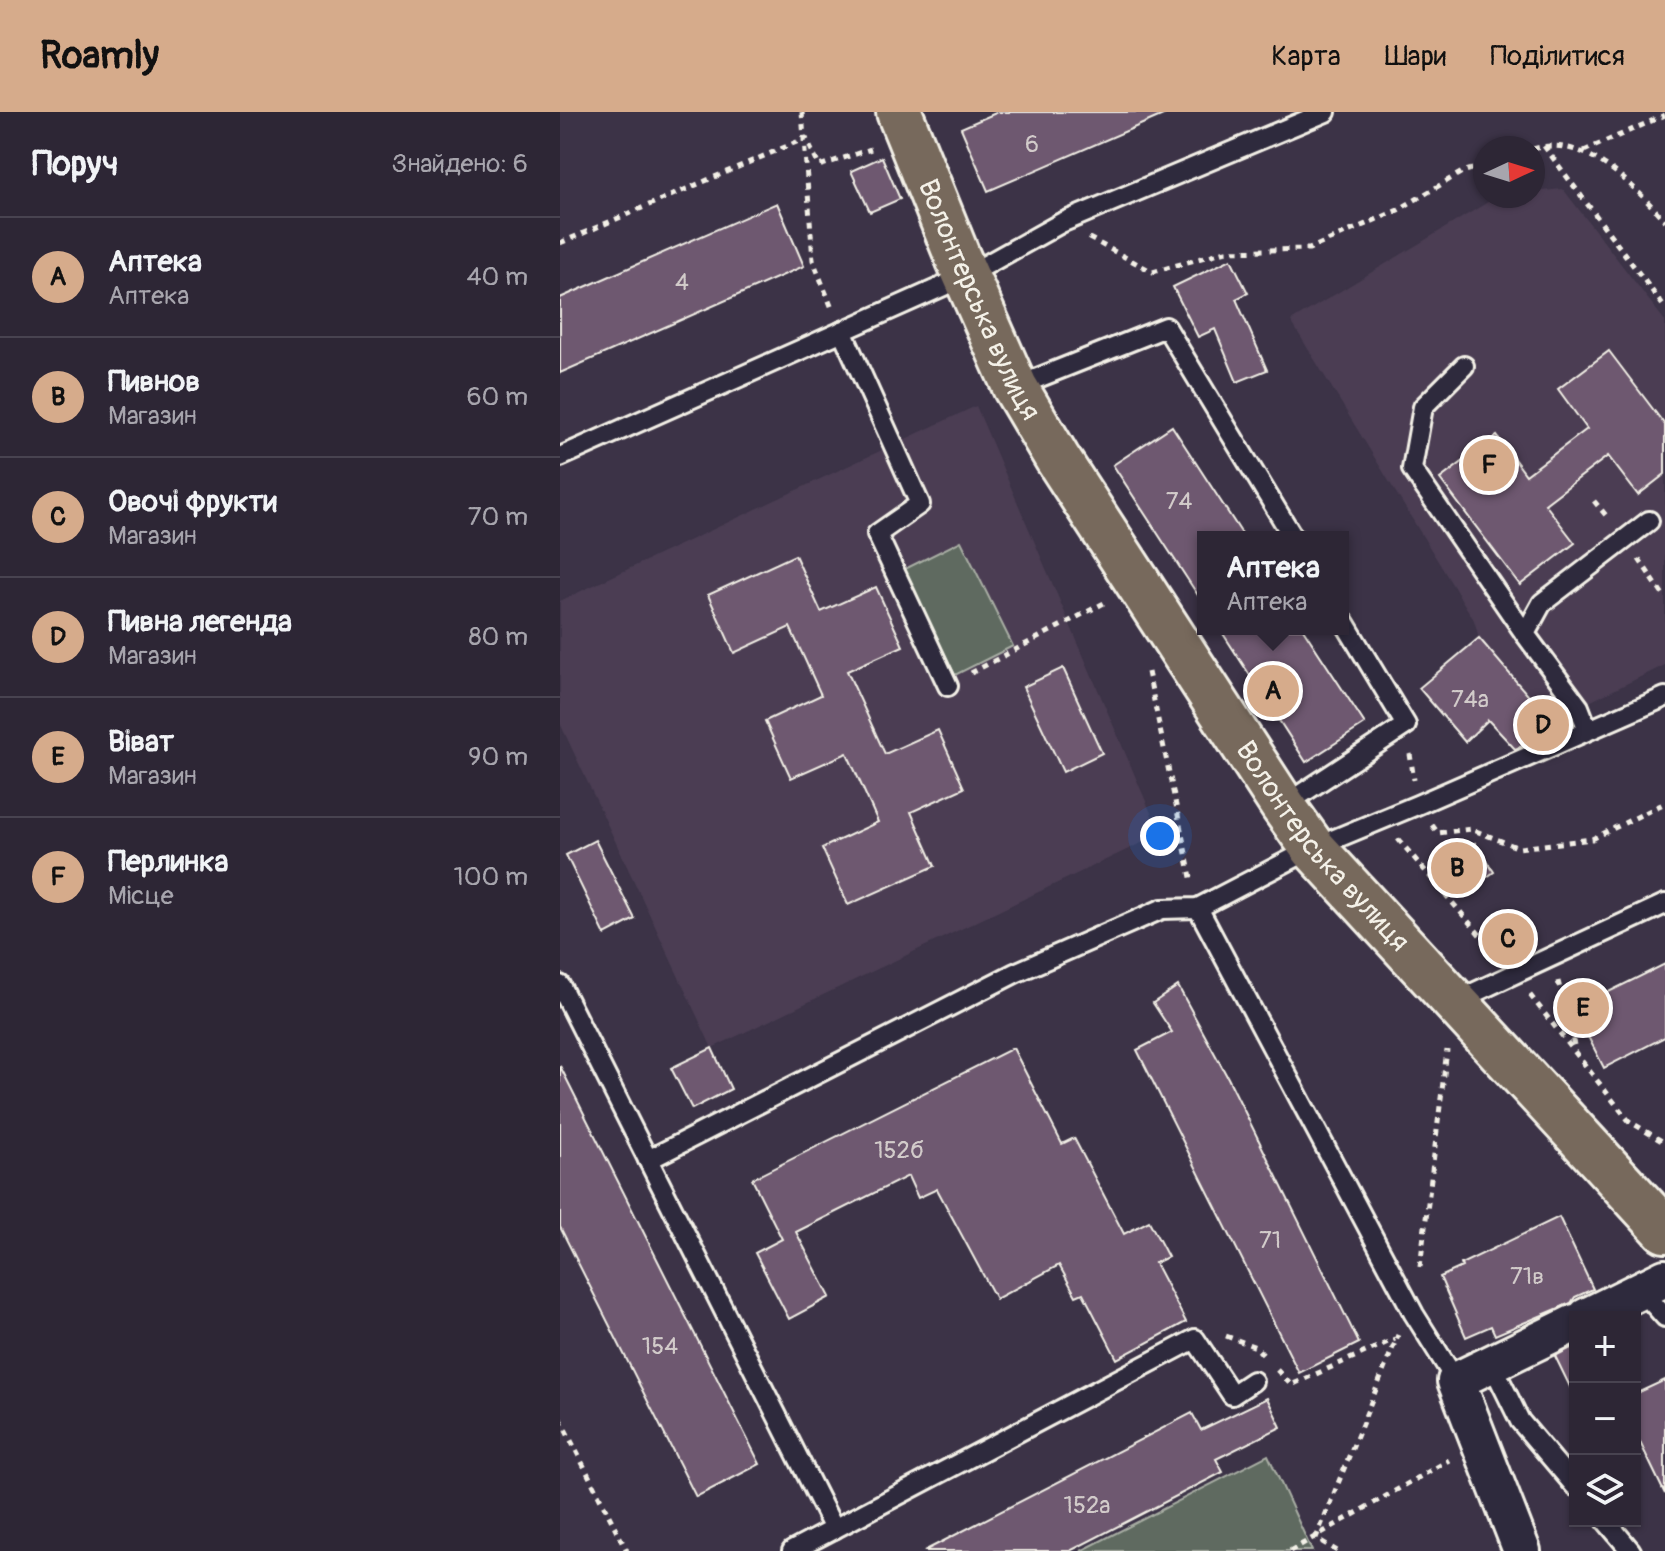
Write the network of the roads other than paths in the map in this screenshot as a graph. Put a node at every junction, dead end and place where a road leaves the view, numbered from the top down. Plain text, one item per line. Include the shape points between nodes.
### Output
1 (1326, 112) edge
2 (902, 120) edge
3 (966, 276) junction
4 (842, 331) junction
5 (1464, 366) dead end
6 (1015, 387) junction
7 (560, 457) edge
8 (1649, 521) dead end
9 (1289, 531) edge
10 (1349, 630) edge
11 (1525, 634) junction
12 (948, 686) road end
13 (1665, 697) edge
14 (1588, 730) junction
15 (1283, 806) junction
16 (1313, 848) junction
17 (1665, 904) edge
18 (1198, 908) junction
19 (560, 985) edge
20 (1454, 1002) junction
21 (648, 1160) junction
22 (1665, 1230) edge
23 (1653, 1284) edge
24 (1598, 1311) edge
25 (1665, 1317) edge
26 (1569, 1326) edge
27 (1492, 1364) junction
28 (1253, 1381) dead end
29 (1456, 1381) junction
30 (1569, 1479) edge
31 (1611, 1527) edge
32 (834, 1529) junction
33 (792, 1551) edge
34 (1522, 1551) edge
35 (1631, 1551) edge

1 - 3 lane via 1061,223
2 - 3 main road, Волонтерська вулиця
3 - 4 lane
3 - 6 main road, Волонтерська вулиця
4 - 7 lane
4 - 12 lane via 920,504 877,534
5 - 11 lane via 1423,407 1412,469
6 - 9 lane via 1166,327
6 - 15 main road, Волонтерська вулиця
8 - 11 lane via 1542,603
10 - 15 lane via 1406,725
11 - 14 lane via 1579,707
13 - 14 lane
14 - 16 lane
15 - 16 main road, Волонтерська вулиця
16 - 18 lane
16 - 20 main road, Волонтерська вулиця
17 - 20 lane
18 - 21 lane via 1162,909 1015,973
18 - 29 lane via 1414,1314
19 - 21 lane
20 - 22 main road, Волонтерська вулиця
21 - 32 lane
23 - 24 street
23 - 25 lane
26 - 27 street
27 - 29 street
27 - 30 lane via 1520,1421
28 - 32 lane via 1232,1395 1195,1339
29 - 34 street
31 - 35 lane
32 - 33 lane

